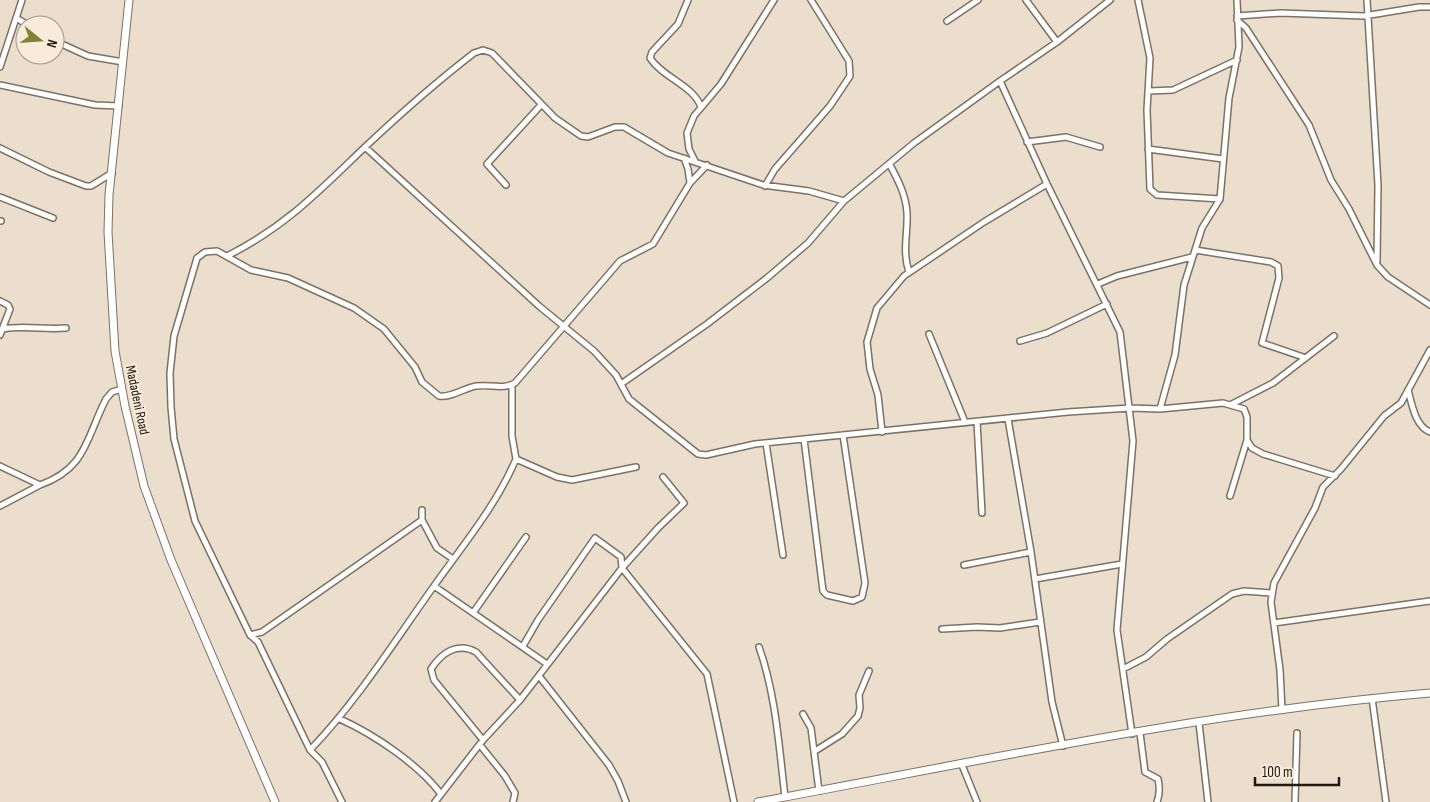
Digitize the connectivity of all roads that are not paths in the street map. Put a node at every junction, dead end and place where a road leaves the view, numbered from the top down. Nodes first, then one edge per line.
1 (22, 0) edge
2 (129, 0) edge
3 (688, 0) edge
4 (774, 0) edge
5 (811, 0) edge
6 (978, 0) edge
7 (1026, 0) edge
8 (1110, 0) edge
9 (1138, 0) edge
10 (1237, 0) edge
11 (1367, 0) edge
12 (1430, 7) edge
13 (17, 15) edge
14 (1368, 16) junction
15 (1237, 18) junction
16 (15, 21) edge
17 (947, 21) dead end
18 (1057, 42) junction
19 (65, 46) edge
20 (1237, 60) junction
21 (123, 62) junction
22 (0, 67) edge
23 (1000, 81) junction
24 (0, 85) edge
25 (1149, 91) junction
26 (541, 104) junction
27 (119, 106) junction
28 (701, 107) junction
29 (1027, 142) junction
30 (365, 147) junction
31 (1100, 147) dead end
32 (0, 148) edge
33 (1148, 149) junction
34 (684, 158) junction
35 (1222, 159) junction
36 (695, 161) junction
37 (890, 164) junction
38 (706, 165) junction
39 (112, 173) junction
40 (690, 183) junction
41 (1047, 184) junction
42 (506, 185) dead end
43 (765, 186) junction
44 (0, 197) edge
45 (1220, 199) junction
46 (844, 201) junction
47 (53, 218) dead end
48 (1195, 250) junction
49 (228, 256) junction
50 (1192, 257) junction
51 (1377, 266) junction
52 (909, 272) junction
53 (1098, 284) junction
54 (0, 301) edge
55 (1107, 304) junction
56 (1430, 305) edge
57 (564, 327) junction
58 (66, 328) dead end
59 (3, 329) junction
60 (0, 334) edge
61 (929, 334) dead end
62 (1334, 336) dead end
63 (1020, 341) dead end
64 (1430, 350) edge
65 (1306, 358) junction
66 (512, 384) junction
67 (621, 384) junction
68 (122, 389) junction
69 (1408, 390) junction
70 (1232, 404) junction
71 (1130, 408) junction
72 (1160, 409) junction
73 (1008, 418) junction
74 (965, 422) junction
75 (977, 422) junction
76 (882, 432) junction
77 (1430, 432) edge
78 (843, 435) junction
79 (804, 439) junction
80 (1247, 440) junction
81 (766, 443) junction
82 (516, 458) junction
83 (0, 466) edge
84 (636, 467) dead end
85 (1335, 476) junction
86 (663, 477) dead end
87 (40, 485) junction
88 (1230, 496) dead end
89 (0, 506) edge
90 (422, 510) dead end
91 (982, 513) dead end
92 (422, 520) junction
93 (526, 537) dead end
94 (1031, 552) junction
95 (783, 555) dead end
96 (453, 559) junction
97 (1122, 564) junction
98 (964, 565) dead end
99 (622, 568) junction
100 (1035, 579) junction
101 (434, 586) junction
102 (1271, 593) junction
103 (1430, 601) edge
104 (473, 613) junction
105 (1040, 622) junction
106 (1274, 623) junction
107 (942, 629) dead end
108 (262, 632) junction
109 (250, 635) junction
110 (258, 642) junction
111 (523, 646) junction
112 (759, 647) dead end
113 (547, 664) junction
114 (1123, 669) junction
115 (869, 671) dead end
116 (539, 676) junction
117 (1430, 694) edge
118 (1372, 698) junction
119 (520, 700) junction
120 (1282, 710) junction
121 (803, 714) dead end
122 (340, 719) junction
123 (1199, 723) junction
124 (1140, 733) junction
125 (1298, 733) dead end
126 (1132, 734) junction
127 (482, 742) junction
128 (1063, 746) junction
129 (310, 750) junction
130 (815, 750) junction
131 (962, 765) junction
132 (266, 780) junction
133 (819, 791) junction
134 (442, 794) junction
135 (785, 797) junction
136 (275, 802) edge
137 (280, 802) edge
138 (342, 802) edge
139 (435, 802) edge
140 (513, 802) edge
141 (626, 802) edge
142 (734, 802) edge
143 (758, 802) edge
144 (977, 802) edge
145 (1157, 802) edge
146 (1208, 802) edge
147 (1295, 802) edge
148 (1386, 802) edge

1 - 13 street
2 - 21 street, Madadeni Road
3 - 28 street
4 - 28 street
5 - 43 street
6 - 17 street
7 - 18 street
8 - 18 street
9 - 25 street
10 - 15 street
11 - 14 street
12 - 14 street
14 - 15 street
14 - 51 street
15 - 20 street
15 - 51 street
16 - 22 street
18 - 23 street
19 - 21 street
20 - 25 street
20 - 35 street
21 - 27 street, Madadeni Road
23 - 29 street
23 - 37 street
24 - 27 street
25 - 33 street
26 - 30 street
26 - 34 street
26 - 42 street
27 - 39 street, Madadeni Road
28 - 36 street
29 - 31 street
29 - 41 street
30 - 49 street
30 - 57 street
32 - 39 street
33 - 35 street
33 - 45 street
34 - 36 street
34 - 40 street
35 - 45 street
36 - 38 street
37 - 46 street
37 - 52 street
38 - 40 street
38 - 43 street
39 - 68 street, Madadeni Road
40 - 57 street
41 - 52 street
41 - 53 street
43 - 46 street
44 - 47 street
45 - 48 street
46 - 67 street
48 - 50 street
48 - 65 street
49 - 66 street
49 - 109 street
50 - 53 street
50 - 72 street
51 - 56 street
52 - 76 street
53 - 55 street
54 - 59 street
55 - 63 street
55 - 71 street
57 - 66 street
57 - 67 street
58 - 59 street
59 - 60 street
61 - 74 street
62 - 65 street
64 - 69 street
65 - 70 street
66 - 82 street
67 - 81 street
68 - 87 street
68 - 132 street, Madadeni Road
69 - 77 street
69 - 85 street
70 - 72 street
70 - 80 street
71 - 72 street
71 - 73 street
71 - 97 street
73 - 75 street
73 - 94 street
74 - 75 street
74 - 76 street
75 - 91 street
76 - 78 street
78 - 79 street
78 - 79 street
79 - 81 street
80 - 85 street
80 - 88 street
81 - 95 street
82 - 84 street
82 - 96 street
83 - 87 street
85 - 102 street
86 - 99 street
87 - 89 street
90 - 92 street
92 - 96 street
92 - 108 street
93 - 104 street
94 - 98 street
94 - 100 street
96 - 101 street
97 - 100 street
97 - 114 street
99 - 111 street
99 - 113 street
99 - 142 street
100 - 105 street
101 - 104 street
101 - 122 street
102 - 106 street
102 - 114 street
103 - 106 street
104 - 111 street
105 - 107 street
105 - 128 street
106 - 120 street
108 - 109 street
108 - 110 street
109 - 110 street
110 - 129 street
111 - 113 street
112 - 135 street
113 - 116 street
114 - 126 street
115 - 130 street
116 - 119 street
116 - 141 street
117 - 118 street
118 - 120 street
118 - 148 street
119 - 127 street
119 - 127 street
120 - 123 street
121 - 130 street
122 - 129 street
122 - 134 street
123 - 124 street
123 - 146 street
124 - 126 street
124 - 145 street
125 - 147 street
126 - 128 street
127 - 134 street
127 - 140 street
128 - 131 street
129 - 138 street
130 - 133 street
131 - 133 street
131 - 144 street
132 - 136 street, Madadeni Road
132 - 137 street, Madadeni Road
133 - 135 street
134 - 139 street
135 - 143 street

